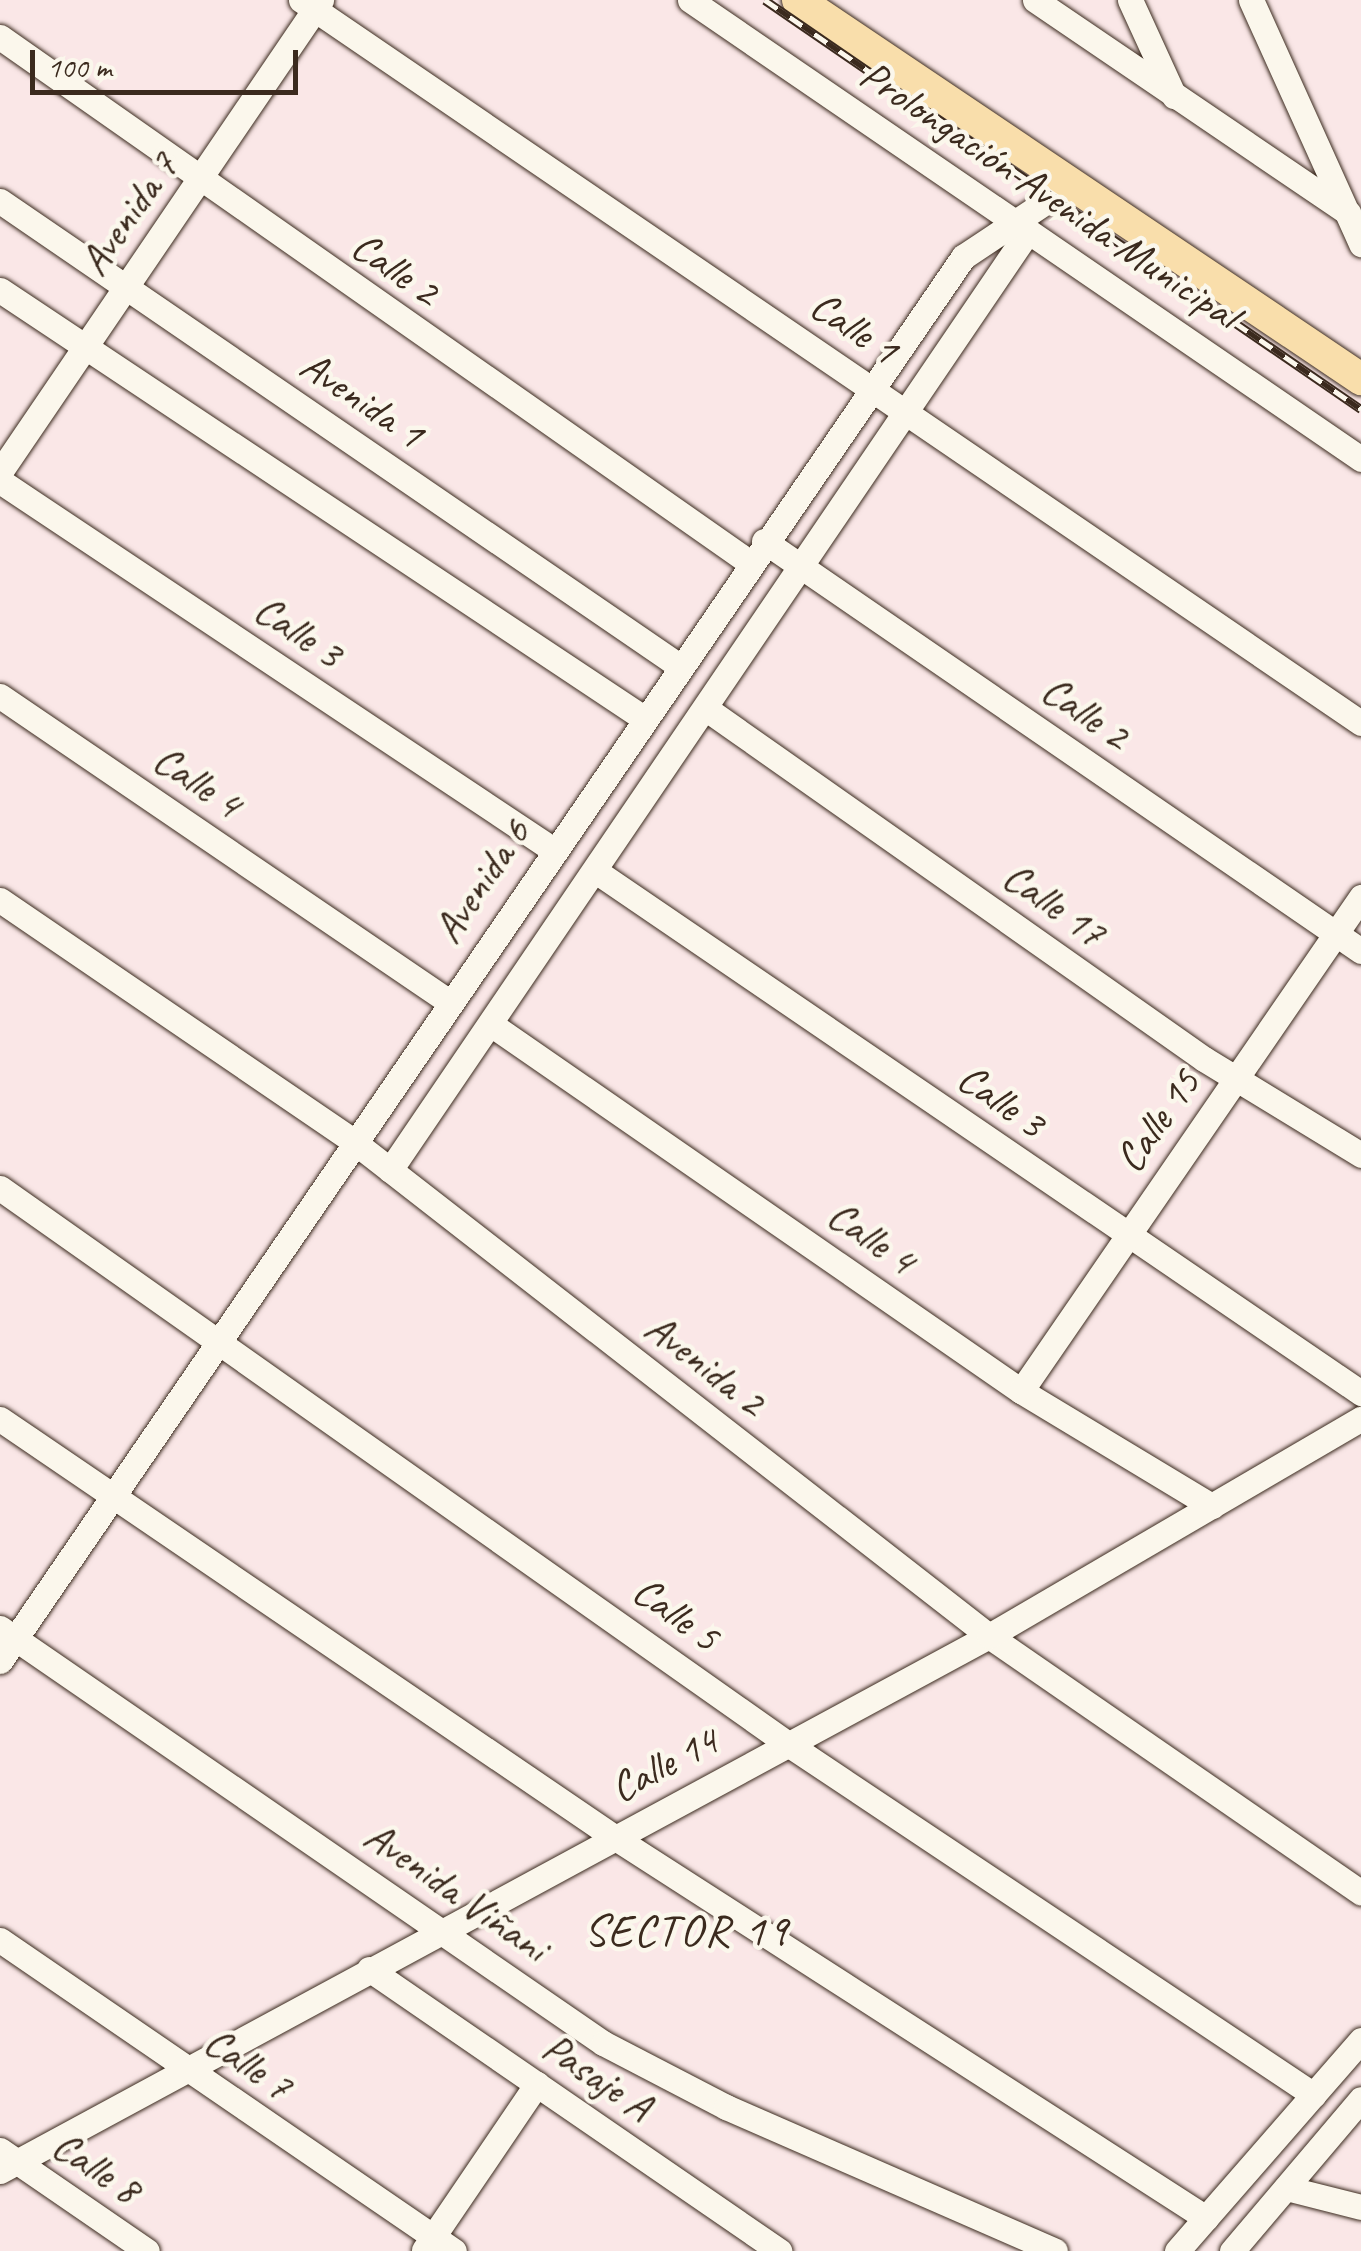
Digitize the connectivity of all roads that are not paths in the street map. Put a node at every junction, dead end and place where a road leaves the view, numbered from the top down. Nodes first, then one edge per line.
1 (690, 0) edge
2 (798, 0) edge
3 (1035, 0) edge
4 (1130, 0) edge
5 (1251, 0) edge
6 (312, 3) edge
7 (0, 37) edge
8 (1174, 96) junction
9 (199, 183) junction
10 (1071, 186) junction
11 (0, 201) edge
12 (1348, 214) junction
13 (1019, 227) junction
14 (1361, 244) edge
15 (126, 287) junction
16 (0, 290) edge
17 (85, 348) junction
18 (1361, 379) edge
19 (869, 387) junction
20 (906, 412) junction
21 (1361, 459) edge
22 (0, 472) edge
23 (0, 481) edge
24 (756, 551) junction
25 (805, 569) junction
26 (678, 664) junction
27 (0, 696) edge
28 (708, 710) junction
29 (642, 717) junction
30 (1361, 723) edge
31 (552, 849) junction
32 (597, 872) junction
33 (1361, 897) edge
34 (0, 900) edge
35 (1335, 933) junction
36 (1361, 951) edge
37 (448, 1001) junction
38 (492, 1025) junction
39 (1238, 1076) junction
40 (352, 1141) junction
41 (1361, 1155) edge
42 (390, 1170) junction
43 (0, 1188) edge
44 (1127, 1237) junction
45 (219, 1338) junction
46 (1021, 1391) junction
47 (1361, 1393) edge
48 (0, 1419) edge
49 (1361, 1419) edge
50 (114, 1493) junction
51 (1212, 1506) junction
52 (8, 1633) edge
53 (990, 1636) junction
54 (0, 1661) edge
55 (788, 1744) junction
56 (614, 1837) junction
57 (1361, 1893) edge
58 (441, 1930) junction
59 (0, 1940) edge
60 (369, 1969) junction
61 (1361, 2040) edge
62 (185, 2070) junction
63 (537, 2084) junction
64 (1314, 2094) junction
65 (1361, 2099) edge
66 (6, 2161) edge
67 (1286, 2188) junction
68 (1361, 2207) edge
69 (1206, 2218) junction
70 (437, 2246) edge
71 (148, 2251) edge
72 (780, 2251) edge
73 (1055, 2251) edge
74 (1177, 2251) edge
75 (1232, 2251) edge

1 - 13 street, Prolongación Avenida Municipal
2 - 10 main road, Prolongación Avenida Municipal
3 - 8 street
4 - 8 street
5 - 12 street
6 - 9 street, Avenida 7
6 - 19 street, Calle 1
7 - 9 street, Calle 2
8 - 12 street
9 - 15 street, Avenida 7
9 - 24 street, Calle 2
10 - 13 street, Avenida 6
10 - 18 main road, Prolongación Avenida Municipal
11 - 15 street, Avenida 1
12 - 14 street
13 - 19 street, Avenida 6
13 - 20 street, Avenida 6
13 - 21 street, Prolongación Avenida Municipal
15 - 17 street, Avenida 7
15 - 26 street, Avenida 1
16 - 17 street
17 - 22 street, Avenida 7
17 - 29 street
19 - 20 street, Calle 1
19 - 24 street, Avenida 6
20 - 25 street, Avenida 6
20 - 30 street, Calle 1
23 - 31 street, Calle 3
24 - 25 street, Calle 2
24 - 26 street, Avenida 6
25 - 28 street, Avenida 6
25 - 35 street, Calle 2
26 - 29 street, Avenida 6
27 - 37 street, Calle 4
28 - 32 street, Avenida 6
28 - 39 street, Calle 17
29 - 31 street, Avenida 6
31 - 37 street, Avenida 6
32 - 38 street, Avenida 6
32 - 44 street, Calle 3
33 - 35 street, Calle 15
34 - 40 street, Avenida 2
35 - 36 street, Calle 2
35 - 39 street, Calle 15
37 - 40 street, Avenida 6
38 - 42 street, Avenida 6
38 - 46 street, Calle 4
39 - 41 street, Calle 17
39 - 44 street, Calle 15
40 - 42 street, Avenida 2
40 - 45 street, Avenida 6
42 - 53 street, Avenida 2
43 - 45 street, Calle 5
44 - 46 street, Calle 15
44 - 47 street, Calle 3
45 - 50 street, Avenida 6
45 - 55 street, Calle 5
46 - 51 street, Calle 4
48 - 50 street
49 - 51 street, Calle 14
50 - 52 street, Avenida 6
50 - 56 street
51 - 53 street, Calle 14
52 - 54 street, Avenida 6
52 - 58 street, Avenida Viñani
53 - 55 street, Calle 14
53 - 57 street, Avenida 2
55 - 56 street, Calle 14
55 - 64 street, Calle 5
56 - 58 street, Calle 14
56 - 69 street
58 - 60 street, Calle 14
58 - 73 street, Avenida Viñani
59 - 62 street, Calle 7
60 - 62 street, Calle 14
60 - 63 street, Pasaje A
61 - 64 street
62 - 66 street, Calle 14
62 - 70 street, Calle 7
63 - 70 street
63 - 72 street, Pasaje A
64 - 69 street
65 - 67 street
66 - 71 street, Calle 8
67 - 68 street
67 - 75 street
69 - 74 street

